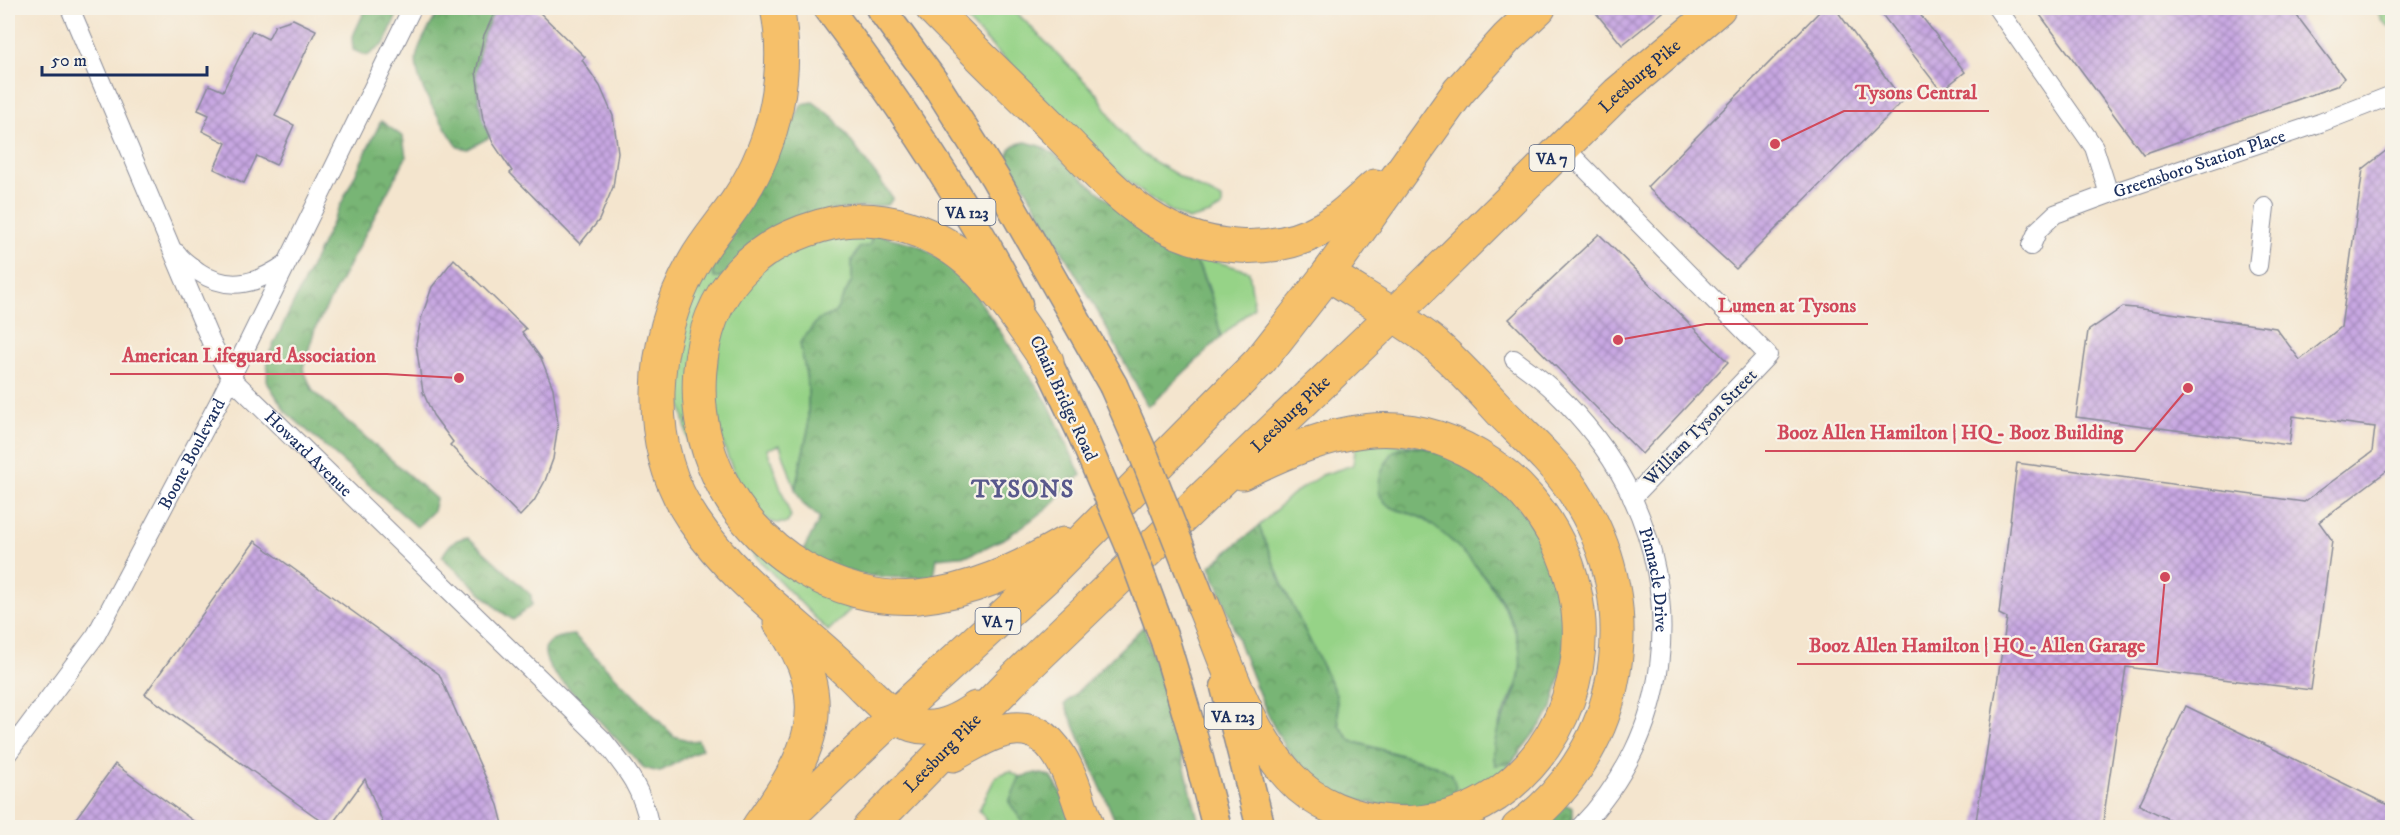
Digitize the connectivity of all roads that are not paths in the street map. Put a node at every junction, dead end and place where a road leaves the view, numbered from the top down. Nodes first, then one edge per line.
1 (70, 8) edge
2 (412, 8) edge
3 (777, 8) edge
4 (828, 8) edge
5 (880, 8) edge
6 (932, 8) edge
7 (1539, 8) edge
8 (1719, 8) edge
9 (1997, 8) edge
10 (2392, 95) edge
11 (1563, 146) junction
12 (1414, 151) junction
13 (2109, 194) junction
14 (2265, 207) dead end
15 (169, 242) junction
16 (2031, 246) dead end
17 (288, 262) junction
18 (2258, 266) dead end
19 (1328, 274) junction
20 (1392, 315) junction
21 (1514, 359) dead end
22 (1047, 361) junction
23 (231, 378) junction
24 (1207, 494) junction
25 (1632, 498) junction
26 (1101, 523) junction
27 (756, 590) junction
28 (1203, 605) junction
29 (1011, 682) junction
30 (893, 717) junction
31 (8, 753) edge
32 (925, 770) junction
33 (650, 828) edge
34 (758, 828) edge
35 (777, 828) edge
36 (869, 828) edge
37 (1088, 828) edge
38 (1217, 828) edge
39 (1261, 828) edge
40 (1518, 828) edge
41 (1580, 828) edge

1 - 15 street, Howard Avenue
2 - 17 street, Boone Boulevard
3 - 27 highway
4 - 22 main road, Chain Bridge Road / VA 123
5 - 28 main road, VA 123, bridge
6 - 12 highway
7 - 12 highway, VA 7
8 - 11 highway, Leesburg Pike / VA 7
9 - 13 street, Greensboro Station Place
10 - 13 street, Greensboro Station Place
11 - 20 highway, Leesburg Pike / VA 7
11 - 25 street, William Tyson Street
12 - 19 highway, VA 7
13 - 16 street
14 - 18 street
15 - 17 street
15 - 23 street, Howard Avenue
17 - 23 street, Boone Boulevard
19 - 20 highway
19 - 26 highway, VA 7
20 - 24 highway, Leesburg Pike / VA 7
20 - 40 highway
21 - 25 street, Pinnacle Drive
22 - 26 highway
22 - 38 main road, Chain Bridge Road / VA 123, bridge
23 - 31 street, Boone Boulevard
23 - 33 street, Howard Avenue
24 - 28 highway
24 - 29 highway, Leesburg Pike / VA 7
25 - 41 street, Pinnacle Drive
26 - 30 highway, VA 7
27 - 30 highway
27 - 34 highway
28 - 39 main road, VA 123
29 - 30 highway
29 - 32 highway, Leesburg Pike / VA 7
30 - 35 highway, VA 7
32 - 36 highway, Leesburg Pike / VA 7
32 - 37 highway

